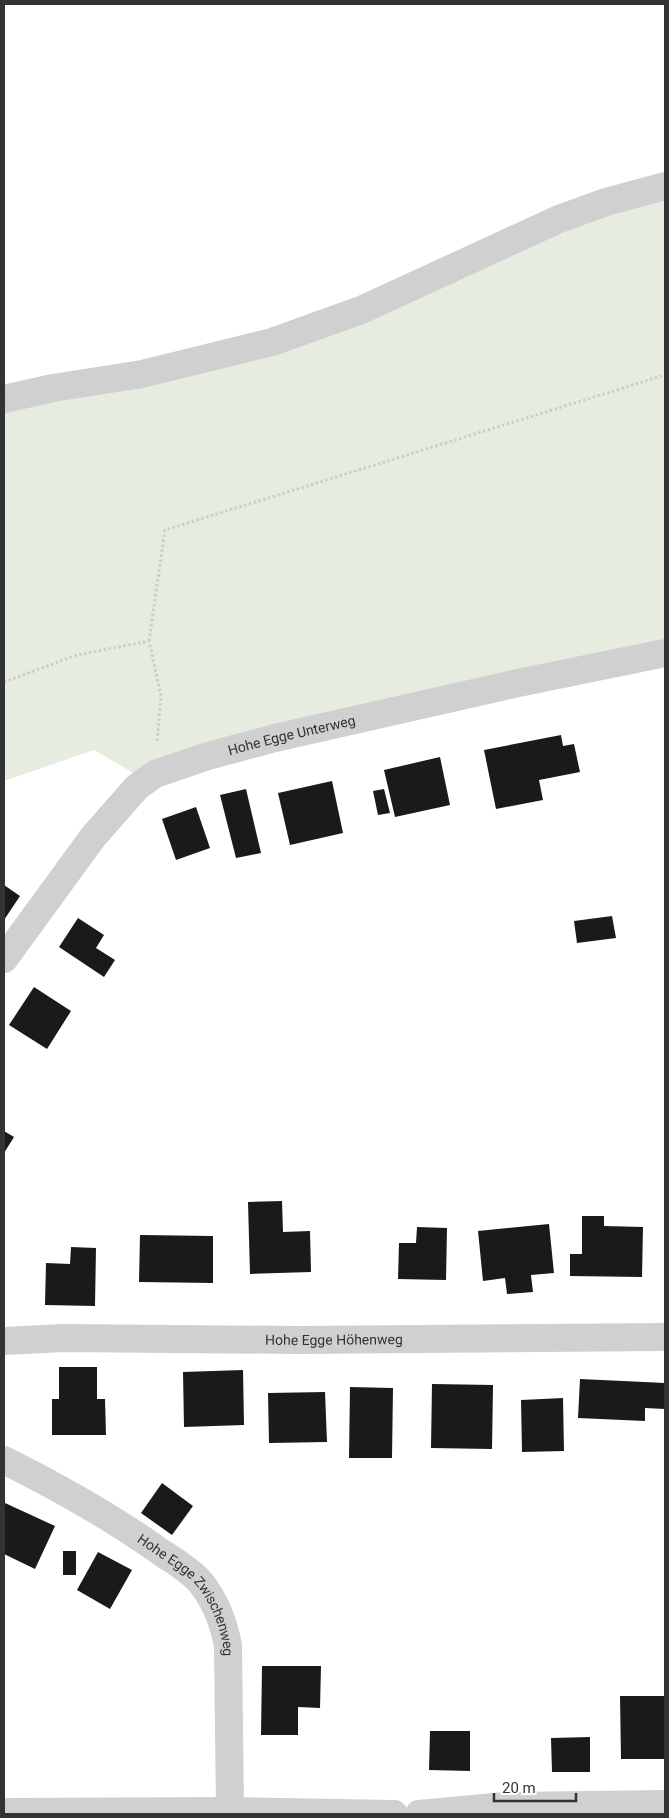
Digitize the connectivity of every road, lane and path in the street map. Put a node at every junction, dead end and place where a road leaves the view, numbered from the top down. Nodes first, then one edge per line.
1 (665, 186) edge
2 (665, 375) edge
3 (4, 399) edge
4 (149, 641) junction
5 (665, 653) edge
6 (4, 682) edge
7 (155, 774) junction
8 (4, 959) edge
9 (665, 1337) edge
10 (4, 1341) edge
11 (4, 1460) edge
12 (665, 1804) edge
13 (230, 1811) junction
14 (4, 1812) edge
15 (394, 1814) edge
16 (419, 1814) edge

1 - 3 street
2 - 4 path
4 - 6 path
4 - 7 path
5 - 7 street, Hohe Egge Unterweg
7 - 8 street, Hohe Egge Unterweg
9 - 10 street, Hohe Egge Höhenweg
11 - 13 street, Hohe Egge Zwischenweg
12 - 16 street
13 - 14 street
13 - 15 street

